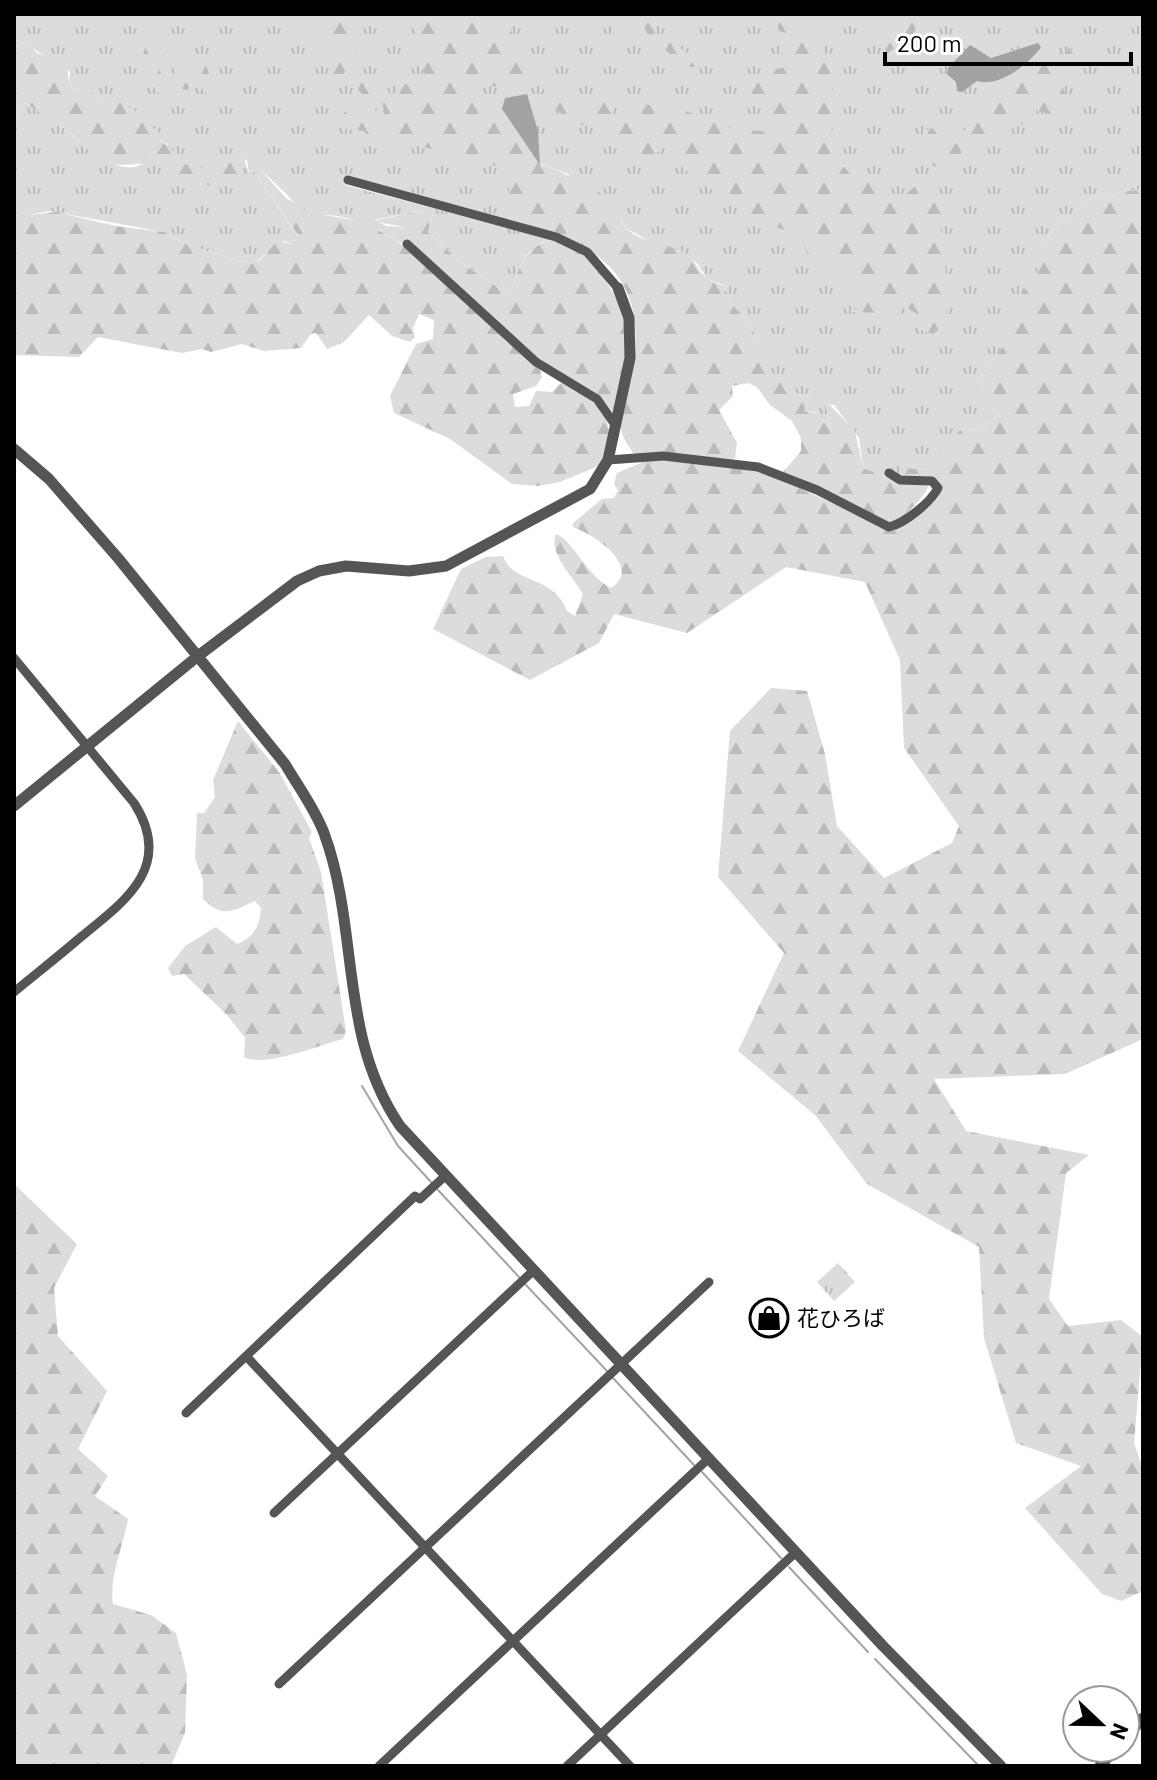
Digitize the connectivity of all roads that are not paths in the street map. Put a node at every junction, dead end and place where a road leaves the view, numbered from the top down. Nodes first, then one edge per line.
1 (348, 180) dead end
2 (407, 244) dead end
3 (618, 288) joint
4 (616, 426) junction
5 (14, 449) edge
6 (608, 460) junction
7 (889, 473) dead end
8 (198, 656) junction
9 (14, 658) edge
10 (88, 746) junction
11 (14, 806) edge
12 (14, 992) edge
13 (444, 1177) junction
14 (533, 1271) junction
15 (709, 1282) dead end
16 (246, 1356) junction
17 (621, 1365) junction
18 (186, 1413) dead end
19 (338, 1454) junction
20 (708, 1459) junction
21 (274, 1513) dead end
22 (425, 1548) junction
23 (796, 1552) junction
24 (513, 1642) junction
25 (279, 1684) dead end
26 (600, 1735) junction
27 (379, 1766) edge
28 (567, 1766) edge
29 (630, 1766) edge
30 (1001, 1766) edge

1 - 3 street
2 - 4 street
3 - 4 street
4 - 6 street
5 - 8 street
6 - 7 street
6 - 8 street
8 - 10 street
8 - 13 street
9 - 10 street
10 - 11 street
10 - 12 street
13 - 14 street
13 - 16 street
14 - 17 street
14 - 19 street
15 - 17 street
16 - 18 street
16 - 19 street
17 - 20 street
17 - 22 street
19 - 21 street
19 - 22 street
20 - 23 street
20 - 24 street
22 - 24 street
22 - 25 street
23 - 26 street
23 - 30 street
24 - 26 street
24 - 27 street
26 - 28 street
26 - 29 street

